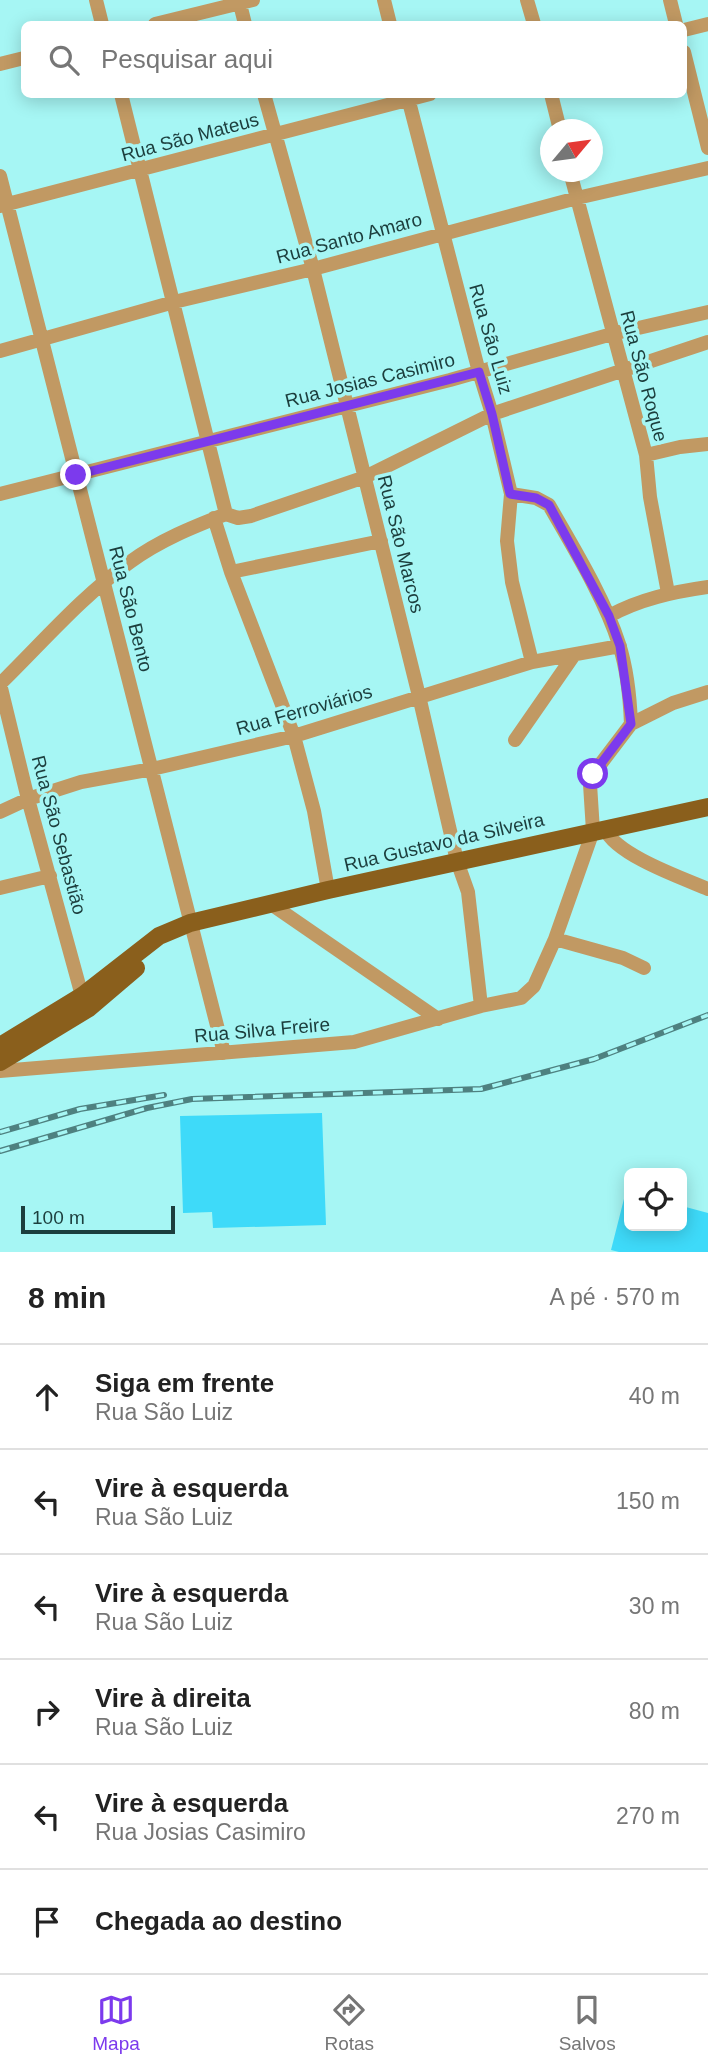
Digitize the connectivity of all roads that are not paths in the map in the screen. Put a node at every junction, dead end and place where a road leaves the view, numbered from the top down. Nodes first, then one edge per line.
1 (96, 0) edge
2 (384, 0) edge
3 (527, 0) edge
4 (670, 0) edge
5 (243, 1) edge
6 (101, 21) edge
7 (166, 21) edge
8 (245, 21) edge
9 (389, 21) edge
10 (533, 21) edge
11 (675, 21) edge
12 (708, 24) edge
13 (687, 29) edge
14 (21, 59) edge
15 (0, 64) edge
16 (687, 64) edge
17 (122, 98) edge
18 (265, 98) edge
19 (404, 98) edge
20 (408, 98) edge
21 (552, 98) edge
22 (557, 119) edge
23 (274, 134) junction
24 (708, 148) edge
25 (708, 168) edge
26 (141, 170) junction
27 (0, 176) edge
28 (573, 182) edge
29 (577, 198) junction
30 (4, 205) edge
31 (443, 233) junction
32 (313, 268) junction
33 (174, 302) junction
34 (708, 312) edge
35 (612, 334) junction
36 (41, 340) junction
37 (708, 342) edge
38 (0, 351) edge
39 (622, 370) junction
40 (479, 372) junction
41 (346, 405) junction
42 (492, 414) junction
43 (209, 440) junction
44 (708, 444) edge
45 (646, 455) junction
46 (76, 475) junction
47 (365, 477) junction
48 (0, 494) edge
49 (510, 494) junction
50 (220, 516) junction
51 (381, 541) junction
52 (232, 572) junction
53 (104, 582) junction
54 (708, 587) edge
55 (668, 593) junction
56 (609, 616) junction
57 (620, 646) junction
58 (574, 654) junction
59 (532, 662) junction
60 (0, 684) edge
61 (708, 692) edge
62 (419, 696) junction
63 (631, 724) junction
64 (294, 736) junction
65 (515, 740) dead end
66 (152, 769) junction
67 (28, 799) junction
68 (708, 807) edge
69 (0, 811) edge
70 (599, 830) junction
71 (457, 861) junction
72 (50, 876) junction
73 (0, 888) edge
74 (708, 889) edge
75 (328, 890) junction
76 (271, 904) junction
77 (190, 923) junction
78 (555, 939) junction
79 (644, 968) dead end
80 (82, 996) junction
81 (481, 1006) junction
82 (438, 1019) junction
83 (0, 1046) edge
84 (224, 1053) junction
85 (0, 1062) edge
86 (0, 1071) edge

1 - 6 street
2 - 9 street
3 - 10 street
4 - 11 street
5 - 7 street
5 - 8 street
12 - 13 street
14 - 15 street
16 - 24 street
17 - 26 street
18 - 23 street, Rua São Marcos
19 - 23 street, Rua São Mateus
20 - 31 street, Rua São Luiz
21 - 22 street
23 - 26 street, Rua São Mateus
23 - 32 street, Rua São Marcos
25 - 29 street, Rua Santo Amaro
26 - 30 street, Rua São Mateus
26 - 33 street
27 - 30 street, Rua São Bento
28 - 29 street, Rua São Roque
29 - 31 street, Rua Santo Amaro
29 - 35 street, Rua São Roque
30 - 36 street, Rua São Bento
31 - 32 street, Rua Santo Amaro
31 - 40 street, Rua São Luiz
32 - 33 street, Rua Santo Amaro
32 - 41 street, Rua São Marcos
33 - 36 street, Rua Santo Amaro
33 - 43 street
34 - 35 street, Rua Josias Casimiro
35 - 39 street, Rua São Roque
35 - 40 street, Rua Josias Casimiro
36 - 38 street, Rua Santo Amaro
36 - 46 street, Rua São Bento
37 - 39 street
39 - 42 street
39 - 45 street, Rua São Roque
40 - 41 street, Rua Josias Casimiro
40 - 42 street, Rua São Luiz
41 - 43 street, Rua Josias Casimiro
41 - 47 street, Rua São Marcos
42 - 47 street
42 - 49 street, Rua São Luiz
43 - 46 street, Rua Josias Casimiro
43 - 50 street
44 - 45 street
45 - 55 street, Rua São Roque
46 - 48 street, Rua Josias Casimiro
46 - 53 street, Rua São Bento
47 - 50 street
47 - 51 street, Rua São Marcos
49 - 56 street
49 - 59 street, Rua São Luiz
50 - 52 street
50 - 53 street
51 - 52 street
51 - 62 street, Rua São Marcos
52 - 64 street
53 - 60 street
53 - 66 street, Rua São Bento
54 - 55 street
55 - 56 street
56 - 57 street
57 - 58 street, Rua Ferroviários
57 - 63 street
58 - 59 street, Rua Ferroviários
58 - 65 street
59 - 62 street, Rua Ferroviários
60 - 67 street, Rua São Sebastião
61 - 63 street
62 - 64 street, Rua Ferroviários
62 - 71 street, Rua São Marcos
63 - 70 street
64 - 66 street, Rua Ferroviários
64 - 75 street
66 - 67 street, Rua Ferroviários
66 - 77 street, Rua São Bento
67 - 69 street, Rua Ferroviários
67 - 72 street, Rua São Sebastião
68 - 70 main road, Rua Gustavo da Silveira
70 - 71 main road, Rua Gustavo da Silveira
70 - 74 street
70 - 78 street
71 - 75 main road, Rua Gustavo da Silveira
71 - 81 street, Rua São Marcos
72 - 73 street
72 - 80 street, Rua São Sebastião
75 - 76 main road, Rua Gustavo da Silveira
76 - 77 main road, Rua Gustavo da Silveira
76 - 82 street
77 - 80 main road, Rua Gustavo da Silveira
77 - 84 street, Rua São Bento
77 - 85 main road, Rua Gustavo da Silveira
78 - 79 street
78 - 81 street, Rua Silva Freire
80 - 83 main road, Rua Gustavo da Silveira
81 - 82 street, Rua Silva Freire
82 - 84 street, Rua Silva Freire
84 - 86 street, Rua Silva Freire

